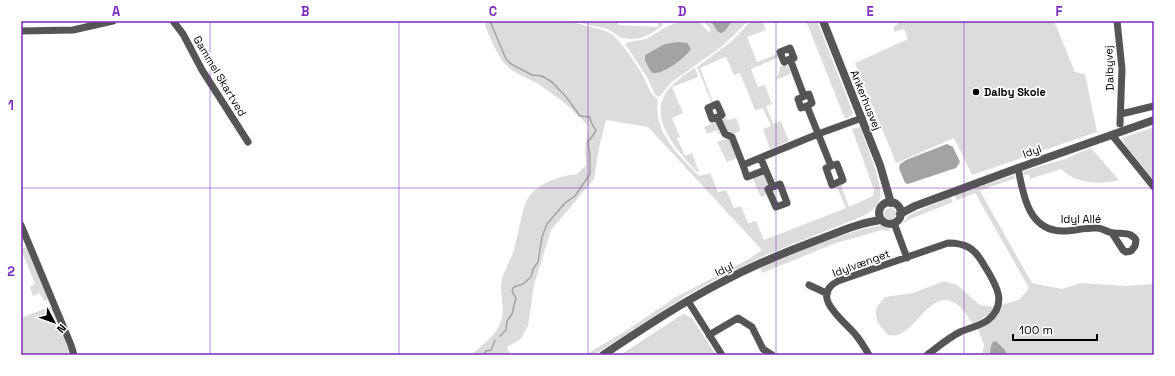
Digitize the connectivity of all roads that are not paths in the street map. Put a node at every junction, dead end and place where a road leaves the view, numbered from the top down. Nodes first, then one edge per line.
1 (113, 21) edge
2 (173, 21) edge
3 (823, 21) edge
4 (1117, 21) edge
5 (21, 31) edge
6 (790, 60) dead end
7 (1154, 106) edge
8 (1121, 114) junction
9 (717, 117) dead end
10 (862, 118) junction
11 (1154, 120) edge
12 (1120, 124) dead end
13 (818, 134) junction
14 (1112, 135) junction
15 (248, 142) dead end
16 (761, 159) junction
17 (743, 165) junction
18 (831, 166) dead end
19 (1018, 168) junction
20 (766, 170) junction
21 (773, 187) dead end
22 (1154, 187) edge
23 (894, 206) junction
24 (880, 216) junction
25 (894, 223) junction
26 (21, 225) edge
27 (1112, 233) dead end
28 (907, 258) junction
29 (809, 285) dead end
30 (826, 293) junction
31 (688, 301) junction
32 (709, 335) junction
33 (74, 355) edge
34 (602, 355) edge
35 (722, 355) edge
36 (772, 355) edge
37 (869, 355) edge
38 (927, 355) edge

1 - 5 street
2 - 15 street, Gammel Skartved
3 - 10 street, Ankerhusvej
4 - 8 street, Dalbyvej
6 - 13 street
7 - 8 street
8 - 12 street, Dalbyvej
9 - 17 street
10 - 13 street
10 - 23 street, Ankerhusvej
11 - 14 street, Idyl
13 - 16 street
13 - 18 street
14 - 19 street, Idyl
14 - 22 street
16 - 17 street
16 - 20 street
17 - 20 street
19 - 23 street, Idyl
19 - 27 street, Idyl Allé
20 - 21 street
23 - 24 street, Idyl
23 - 25 street
24 - 25 street
24 - 31 street, Idyl
25 - 28 street, Idylvænget
26 - 33 street
28 - 30 street, Idylvænget
28 - 38 street, Idylvænget
29 - 30 street, Idylvænget
30 - 37 street, Idylvænget
31 - 32 street
31 - 34 street, Idyl
32 - 35 street
32 - 36 street

